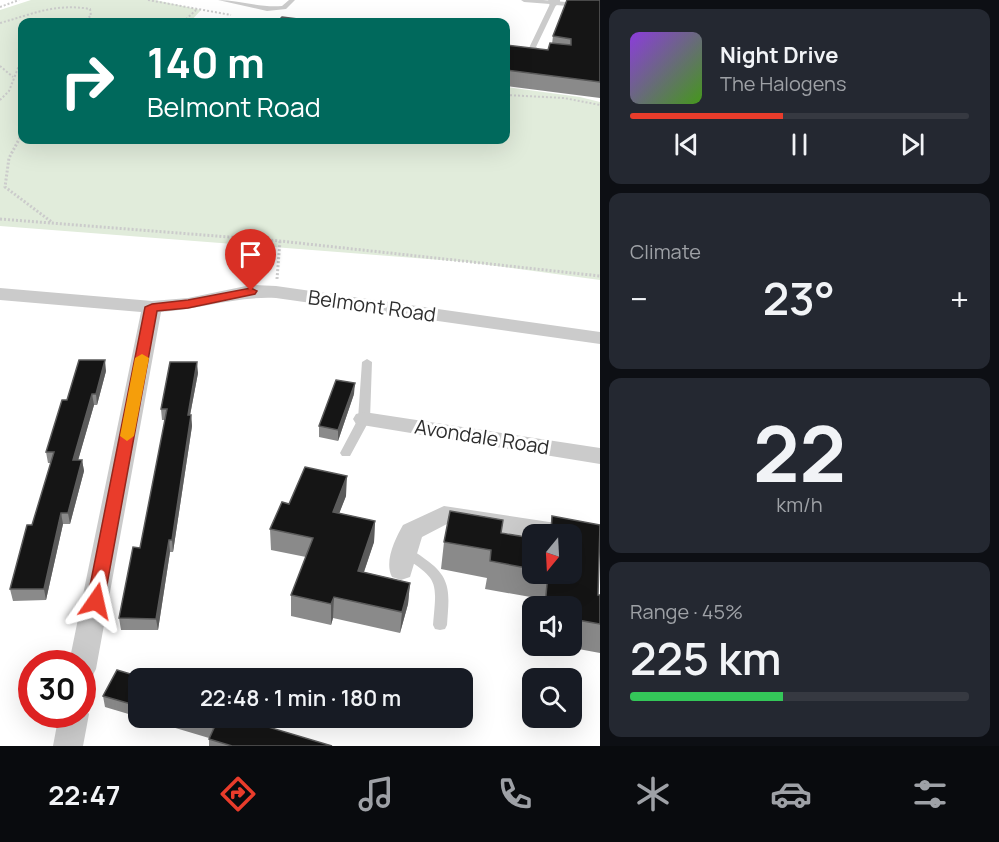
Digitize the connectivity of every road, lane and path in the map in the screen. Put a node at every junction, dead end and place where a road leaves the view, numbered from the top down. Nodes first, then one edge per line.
1 (19, 0) edge
2 (148, 0) edge
3 (221, 0) edge
4 (292, 0) edge
5 (524, 0) edge
6 (554, 2) edge
7 (0, 7) edge
8 (600, 7) edge
9 (88, 18) edge
10 (187, 18) edge
11 (0, 23) edge
12 (520, 50) edge
13 (537, 52) junction
14 (552, 55) edge
15 (0, 66) edge
16 (18, 66) edge
17 (13, 77) junction
18 (510, 95) edge
19 (596, 95) edge
20 (0, 100) edge
21 (594, 103) junction
22 (600, 105) edge
23 (18, 141) edge
24 (5, 187) junction
25 (0, 190) edge
26 (0, 219) edge
27 (53, 224) junction
28 (280, 241) junction
29 (600, 276) edge
30 (276, 292) junction
31 (0, 294) edge
32 (152, 307) junction
33 (600, 338) edge
34 (367, 362) dead end
35 (364, 419) junction
36 (346, 453) dead end
37 (600, 456) edge
38 (522, 527) edge
39 (403, 561) joint
40 (440, 625) dead end
41 (86, 650) edge
42 (71, 728) edge
43 (68, 746) edge

1 - 7 path
2 - 10 path
3 - 4 lane
5 - 6 lane
6 - 8 lane
6 - 13 lane
9 - 11 path
12 - 13 lane
13 - 14 lane
15 - 17 path
16 - 17 path
17 - 20 path
18 - 21 path
19 - 21 path
21 - 22 path
23 - 24 path
24 - 25 path
24 - 27 path
26 - 27 path
27 - 28 path
28 - 29 path
28 - 30 path
30 - 32 street, Belmont Road
30 - 33 street, Belmont Road
31 - 32 street, Belmont Road
32 - 41 street
34 - 35 lane
35 - 36 lane
35 - 37 street, Avondale Road
38 - 39 street
39 - 40 lane
42 - 43 street

